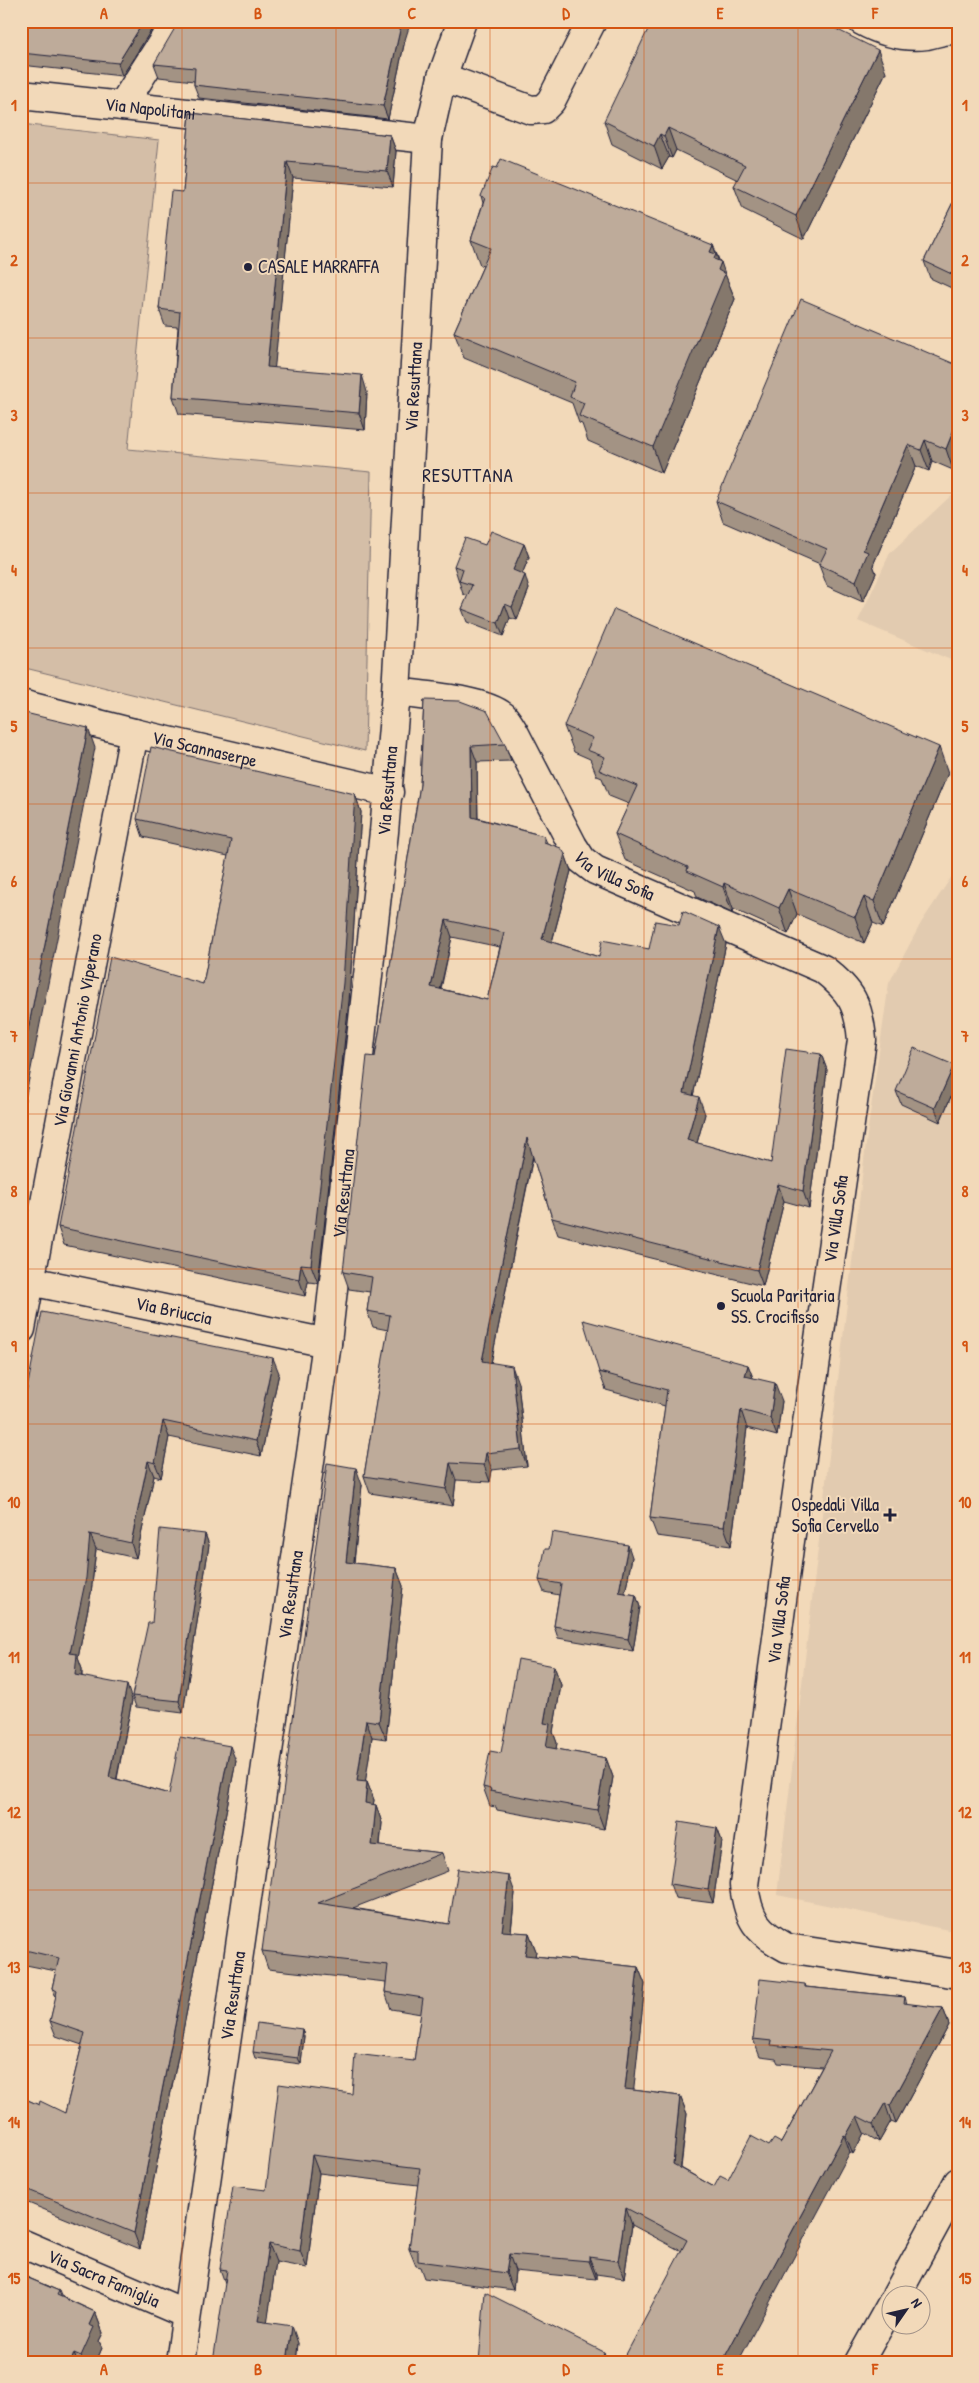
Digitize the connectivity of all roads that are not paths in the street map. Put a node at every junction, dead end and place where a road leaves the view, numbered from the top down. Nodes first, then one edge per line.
1 (176, 21) edge
2 (462, 21) edge
3 (592, 21) edge
4 (862, 21) edge
5 (958, 31) edge
6 (442, 77) junction
7 (21, 96) edge
8 (122, 106) junction
9 (428, 139) junction
10 (396, 692) junction
11 (21, 704) edge
12 (134, 733) junction
13 (388, 792) junction
14 (26, 1280) edge
15 (21, 1329) edge
16 (327, 1342) junction
17 (958, 1974) edge
18 (958, 2182) edge
19 (21, 2243) edge
20 (901, 2286) edge
21 (186, 2314) junction
22 (882, 2321) edge
23 (180, 2362) edge
24 (859, 2362) edge

1 - 8 street
2 - 6 street, Via Resuttana
3 - 6 street
4 - 5 street
6 - 9 street, Via Resuttana
7 - 8 street, Via Napolitani
8 - 9 street, Via Napolitani
9 - 10 street, Via Resuttana
10 - 13 street, Via Resuttana
10 - 17 street, Via Villa Sofia
11 - 12 street, Via Scannaserpe
12 - 13 street, Via Scannaserpe
12 - 14 street, Via Giovanni Antonio Viperano
13 - 16 street, Via Resuttana
14 - 15 street, Via Giovanni Antonio Viperano
14 - 16 street, Via Briuccia
16 - 21 street, Via Resuttana
18 - 20 street
19 - 21 street, Via Sacra Famiglia
21 - 23 street, Via Resuttana
22 - 24 street

